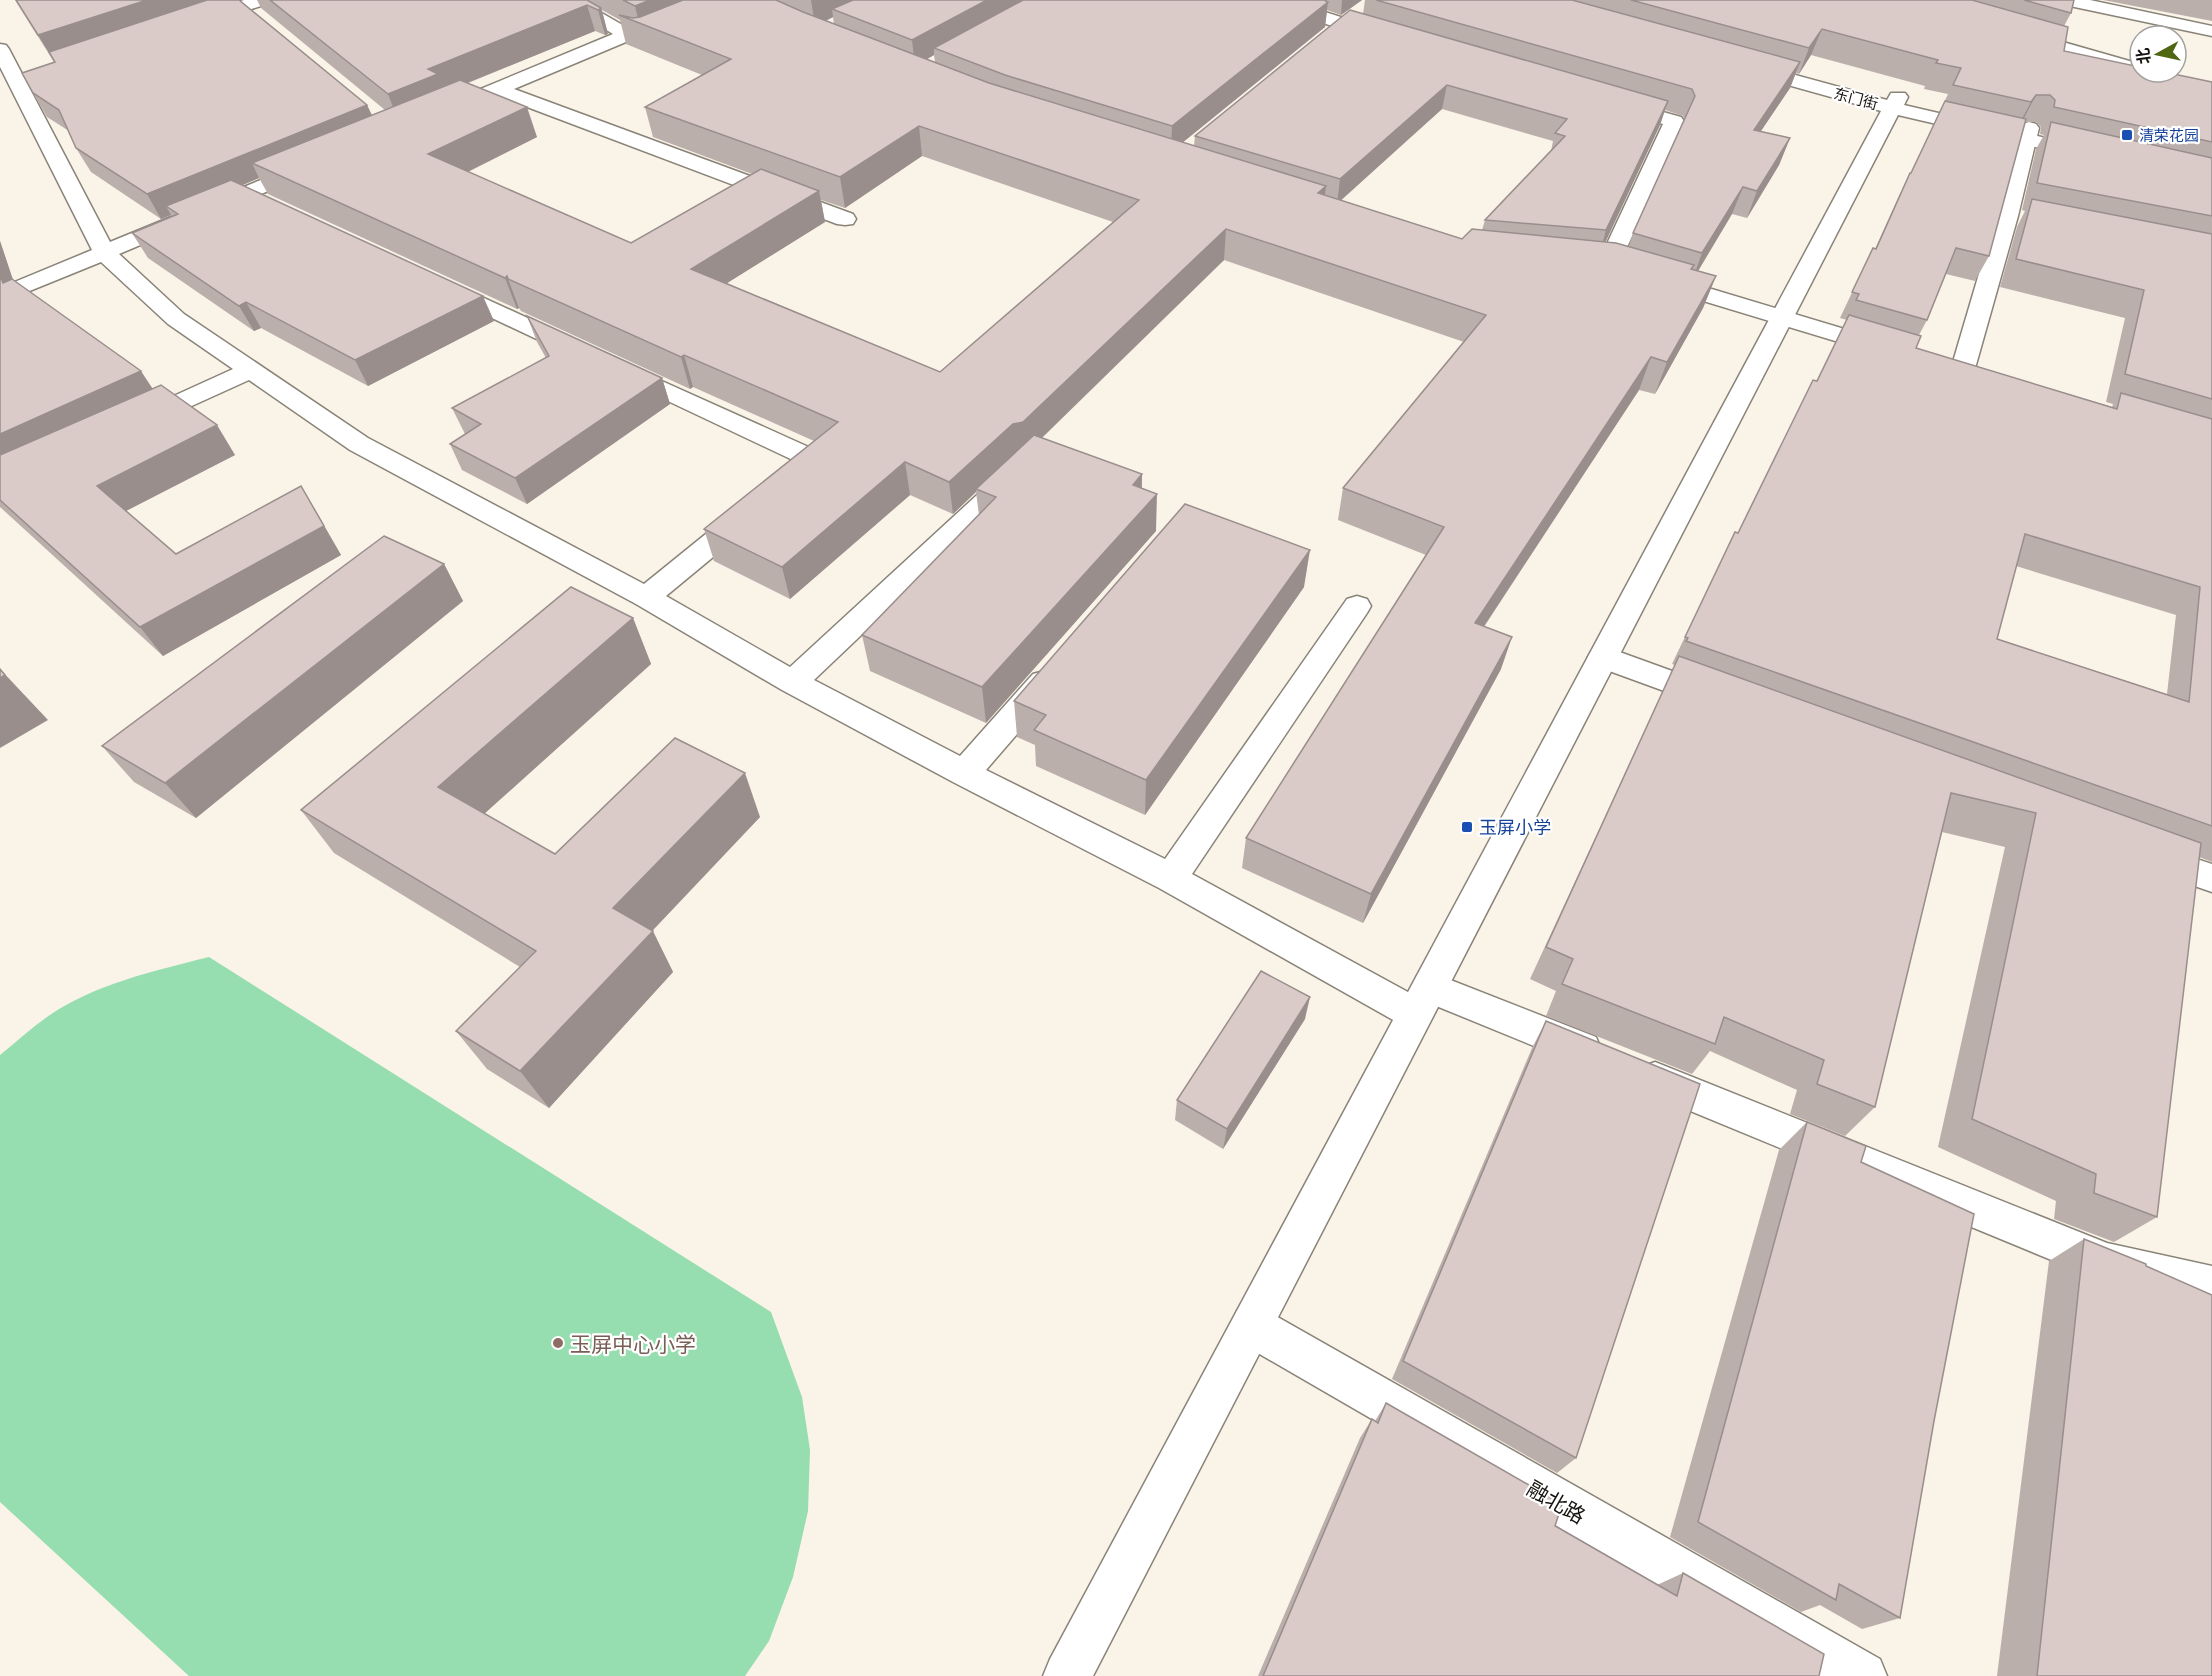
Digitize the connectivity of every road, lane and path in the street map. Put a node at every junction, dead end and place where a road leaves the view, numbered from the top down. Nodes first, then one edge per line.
1 (236, 0) edge
2 (261, 0) edge
3 (1271, 0) edge
4 (2065, 0) edge
5 (577, 2) edge
6 (1361, 12) edge
7 (258, 21) edge
8 (189, 24) edge
9 (1343, 24) junction
10 (2005, 31) edge
11 (2212, 31) edge
12 (1325, 39) edge
13 (1395, 40) edge
14 (0, 49) edge
15 (1737, 58) edge
16 (2128, 66) edge
17 (37, 75) edge
18 (17, 82) junction
19 (498, 89) junction
20 (1607, 102) edge
21 (1895, 102) junction
22 (427, 118) edge
23 (2027, 134) junction
24 (2097, 149) edge
25 (320, 162) edge
26 (244, 194) junction
27 (277, 209) edge
28 (2007, 216) junction
29 (845, 219) dead end
30 (2030, 220) edge
31 (105, 253) junction
32 (1584, 263) edge
33 (1608, 265) junction
34 (1629, 271) edge
35 (1651, 278) edge
36 (427, 279) edge
37 (0, 296) edge
38 (1782, 318) junction
39 (1906, 355) edge
40 (250, 369) junction
41 (1962, 372) edge
42 (120, 430) edge
43 (1026, 465) edge
44 (646, 597) junction
45 (1357, 606) dead end
46 (1603, 657) junction
47 (1064, 658) edge
48 (793, 682) junction
49 (1739, 706) edge
50 (964, 773) junction
51 (2122, 846) edge
52 (1171, 878) junction
53 (2212, 878) edge
54 (1422, 1000) junction
55 (2212, 1287) edge
56 (1252, 1326) junction
57 (1067, 1676) edge
58 (1863, 1676) edge

1 - 7 street
2 - 8 street
3 - 9 street
4 - 11 street
5 - 19 street
6 - 9 street
9 - 12 street
9 - 13 street
10 - 16 street
14 - 18 street
15 - 21 street, 东门街
17 - 18 street
18 - 31 street
19 - 22 street
19 - 29 street
20 - 33 street
21 - 23 street, 东门街
21 - 38 street
23 - 24 street, 东门街
23 - 28 street
25 - 26 street
26 - 27 street
26 - 31 street
28 - 30 street
28 - 41 street
31 - 37 street
31 - 40 street
32 - 33 street
33 - 34 street
35 - 38 street
36 - 44 street
38 - 39 street
38 - 46 street
40 - 42 street
40 - 44 street
43 - 48 street
44 - 48 street
45 - 52 street
46 - 49 street
46 - 54 street
47 - 50 street
48 - 50 street
50 - 52 street
51 - 53 street
52 - 54 street
54 - 55 street
54 - 56 street
56 - 57 street
56 - 58 street, 融北路

